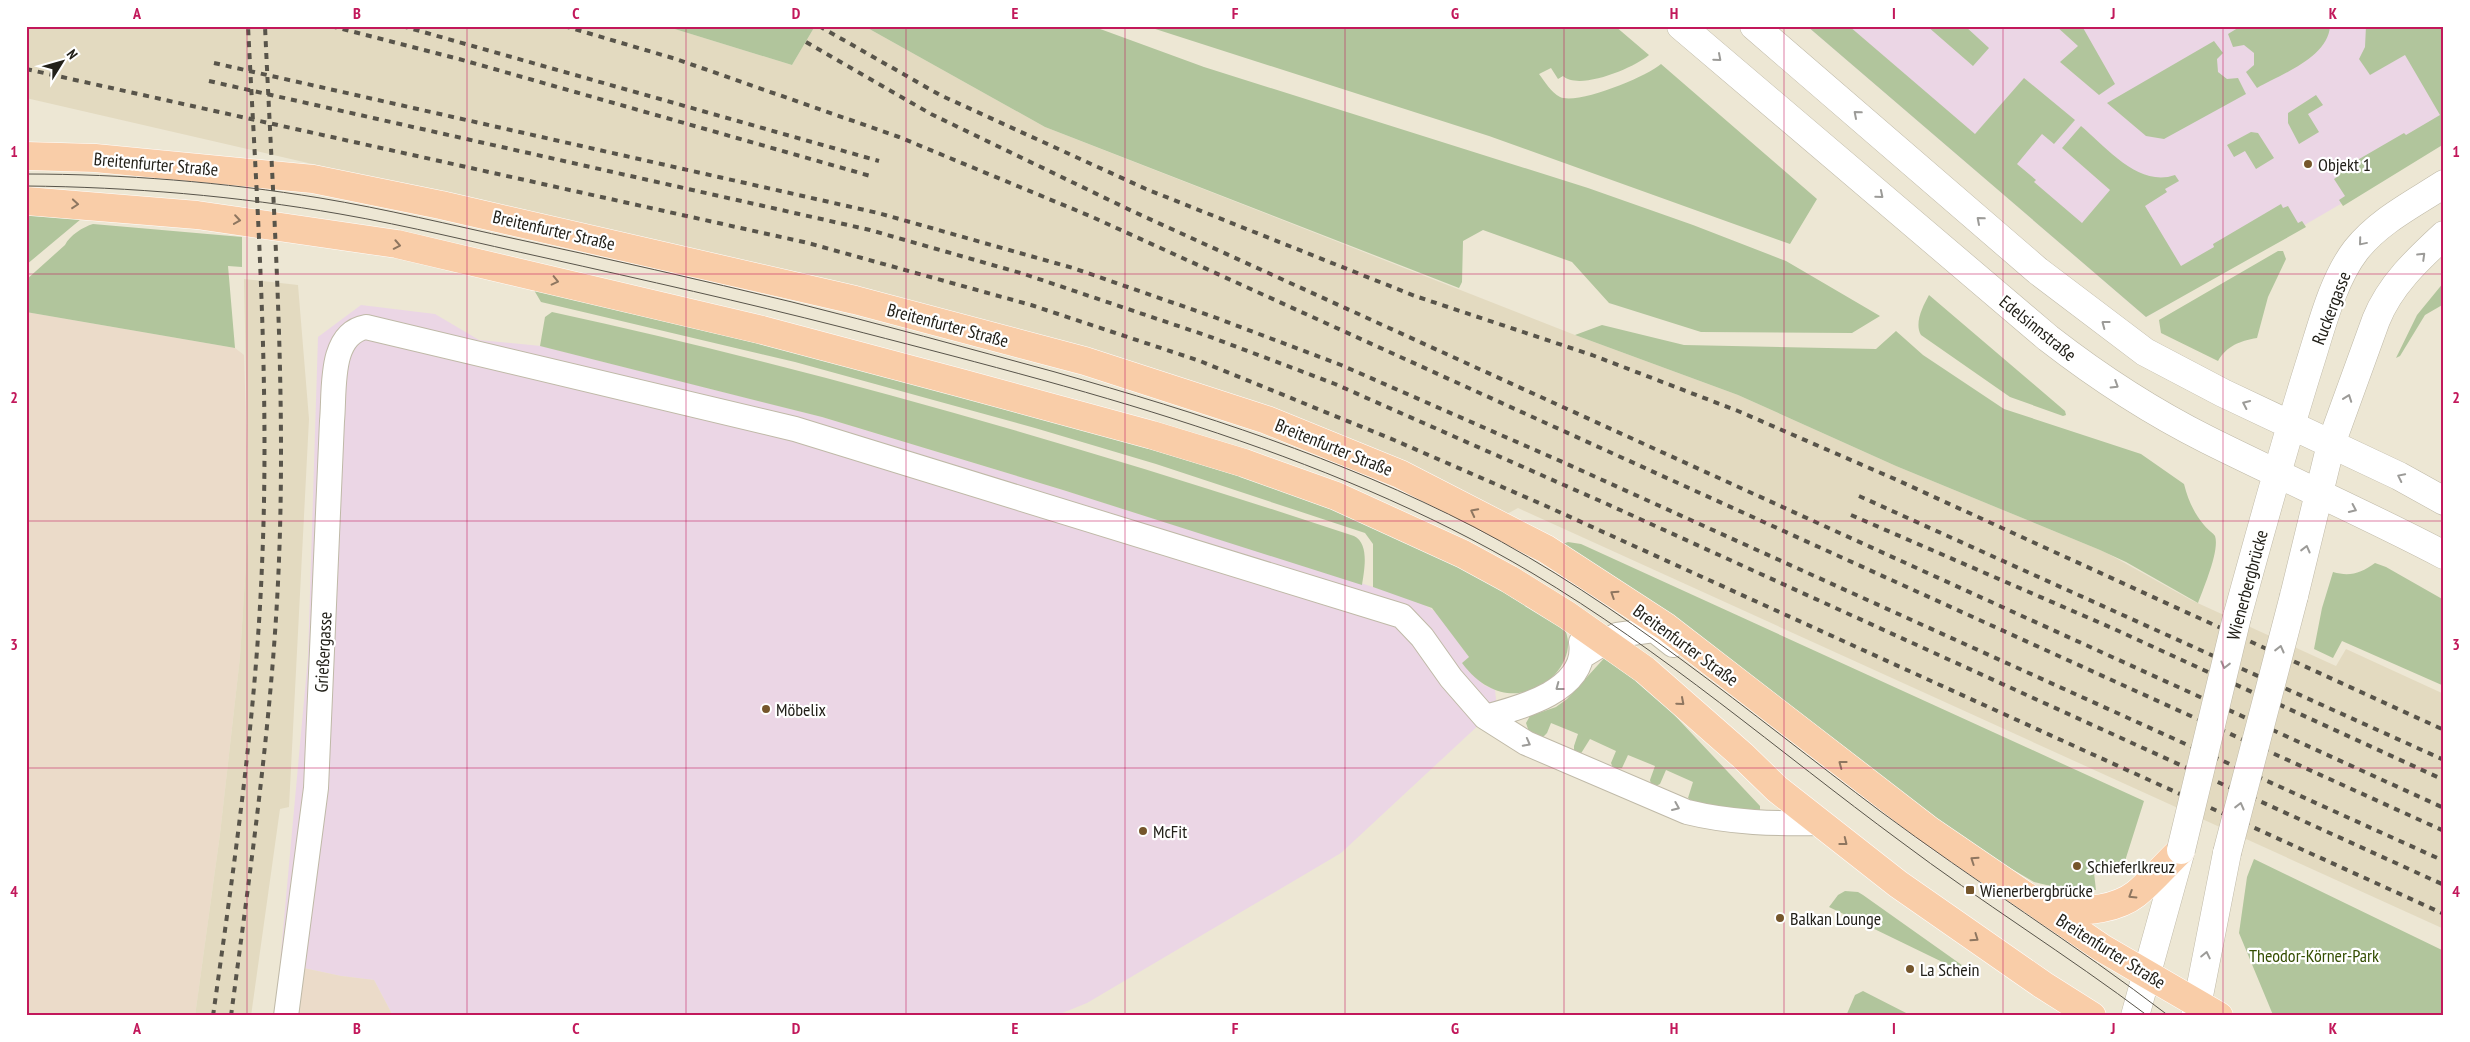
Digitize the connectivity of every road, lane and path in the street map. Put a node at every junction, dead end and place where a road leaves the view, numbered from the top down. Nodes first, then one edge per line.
1 (1682, 26) edge
2 (1754, 26) edge
3 (26, 156) edge
4 (2444, 184) edge
5 (26, 202) edge
6 (2444, 235) edge
7 (2290, 425) junction
8 (2331, 444) junction
9 (2278, 473) junction
10 (2318, 493) junction
11 (2444, 501) edge
12 (2444, 555) edge
13 (1567, 615) junction
14 (1606, 642) junction
15 (1581, 657) junction
16 (1486, 717) junction
17 (1788, 723) junction
18 (1821, 824) junction
19 (2181, 850) junction
20 (2050, 913) junction
21 (2146, 974) junction
22 (2203, 1012) edge
23 (286, 1016) edge
24 (2092, 1016) edge
25 (2135, 1016) edge

1 -> 9 main road, Edelsinnstraße
7 -> 2 main road
17 -> 3 main road, Breitenfurter Straße
4 -> 7 main road, Ruckergasse
5 -> 13 main road
8 -> 6 main road
7 - 8 main road
7 - 9 main road, Ruckergasse
8 - 10 main road
11 -> 8 main road
9 - 10 main road, Edelsinnstraße
9 -> 19 main road, Wienerbergbrücke, bridge
10 -> 12 main road, Edelsinnstraße
22 -> 10 main road, bridge
13 - 14 main road
13 - 15 street
14 - 15 street, Breitenfurter Straße
14 - 17 street, Breitenfurter Straße
14 -> 18 main road
15 -> 16 street, Breitenfurter Straße
16 -> 18 street
16 - 23 street, Grießergasse
20 -> 17 main road, Breitenfurter Straße
18 -> 24 main road
19 -> 20 main road
19 - 21 main road, Wienerbergbrücke
20 - 21 main road, Breitenfurter Straße
21 - 22 main road, Breitenfurter Straße
21 - 25 main road, Wienerbergbrücke

